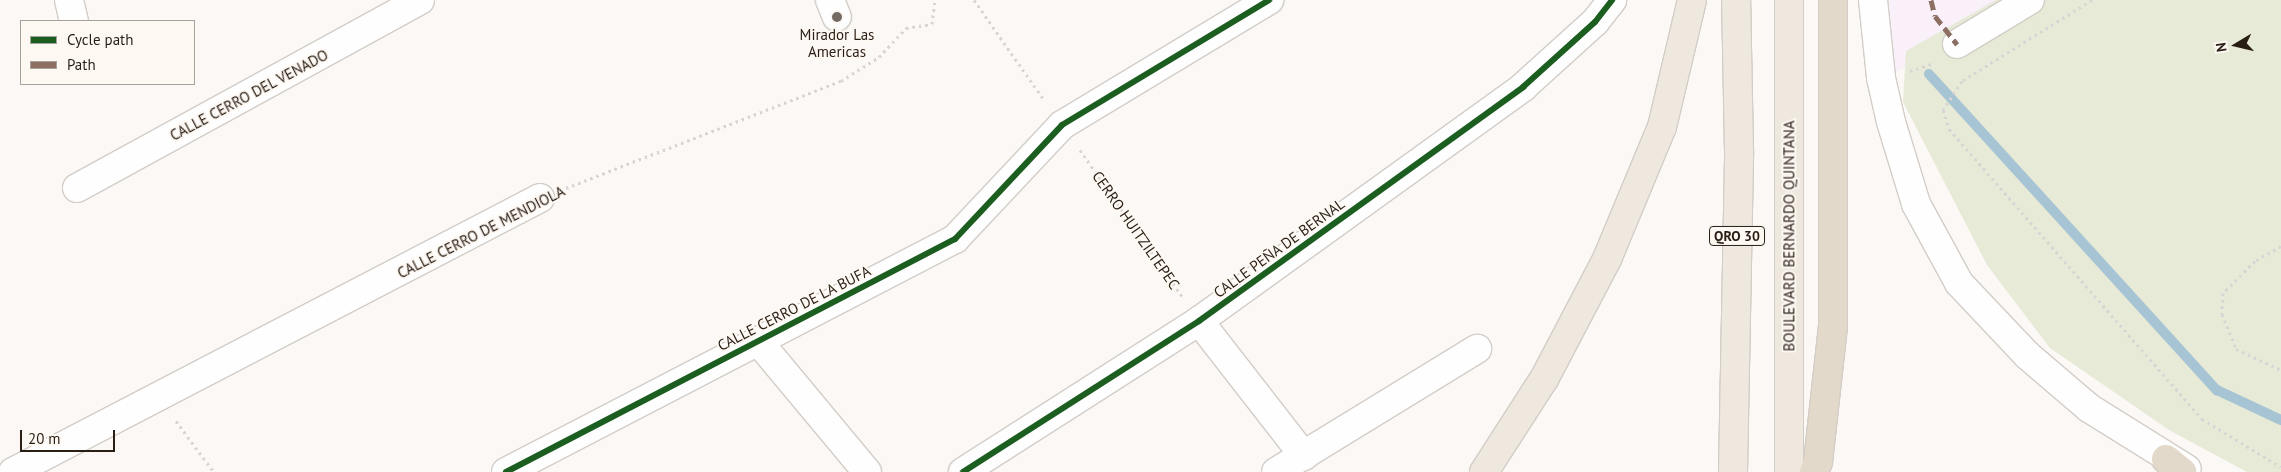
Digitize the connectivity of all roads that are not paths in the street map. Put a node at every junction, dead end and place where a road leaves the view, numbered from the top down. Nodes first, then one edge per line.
1 (69, 0) edge
2 (420, 0) edge
3 (1269, 0) edge
4 (1612, 0) edge
5 (1692, 0) edge
6 (1736, 0) edge
7 (1789, 0) edge
8 (1834, 0) edge
9 (1873, 0) edge
10 (2030, 0) edge
11 (74, 20) edge
12 (1949, 53) road end
13 (77, 188) dead end
14 (540, 198) road end
15 (1199, 321) junction
16 (758, 341) junction
17 (1477, 349) dead end
18 (1304, 456) junction
19 (2174, 465) edge
20 (13, 472) edge
21 (506, 472) edge
22 (868, 472) edge
23 (962, 472) edge
24 (1276, 472) edge
25 (1484, 472) edge
26 (1733, 472) edge
27 (1789, 472) edge
28 (1814, 472) edge
29 (2193, 472) edge

1 - 11 street
2 - 13 street, CALLE CERRO DEL VENADO
3 - 16 street, CALLE CERRO DE LA BUFA
4 - 15 street, CALLE PEÑA DE BERNAL
5 - 25 main road
6 - 26 main road, QRO 30
7 - 27 main road, BOULEVARD BERNARDO QUINTANA
8 - 28 highway
9 - 19 street
10 - 12 street
14 - 20 street, CALLE CERRO DE MENDIOLA
15 - 18 street
15 - 23 street, CALLE PEÑA DE BERNAL
16 - 21 street, CALLE CERRO DE LA BUFA
16 - 22 street
17 - 18 street
18 - 24 street
19 - 29 street

